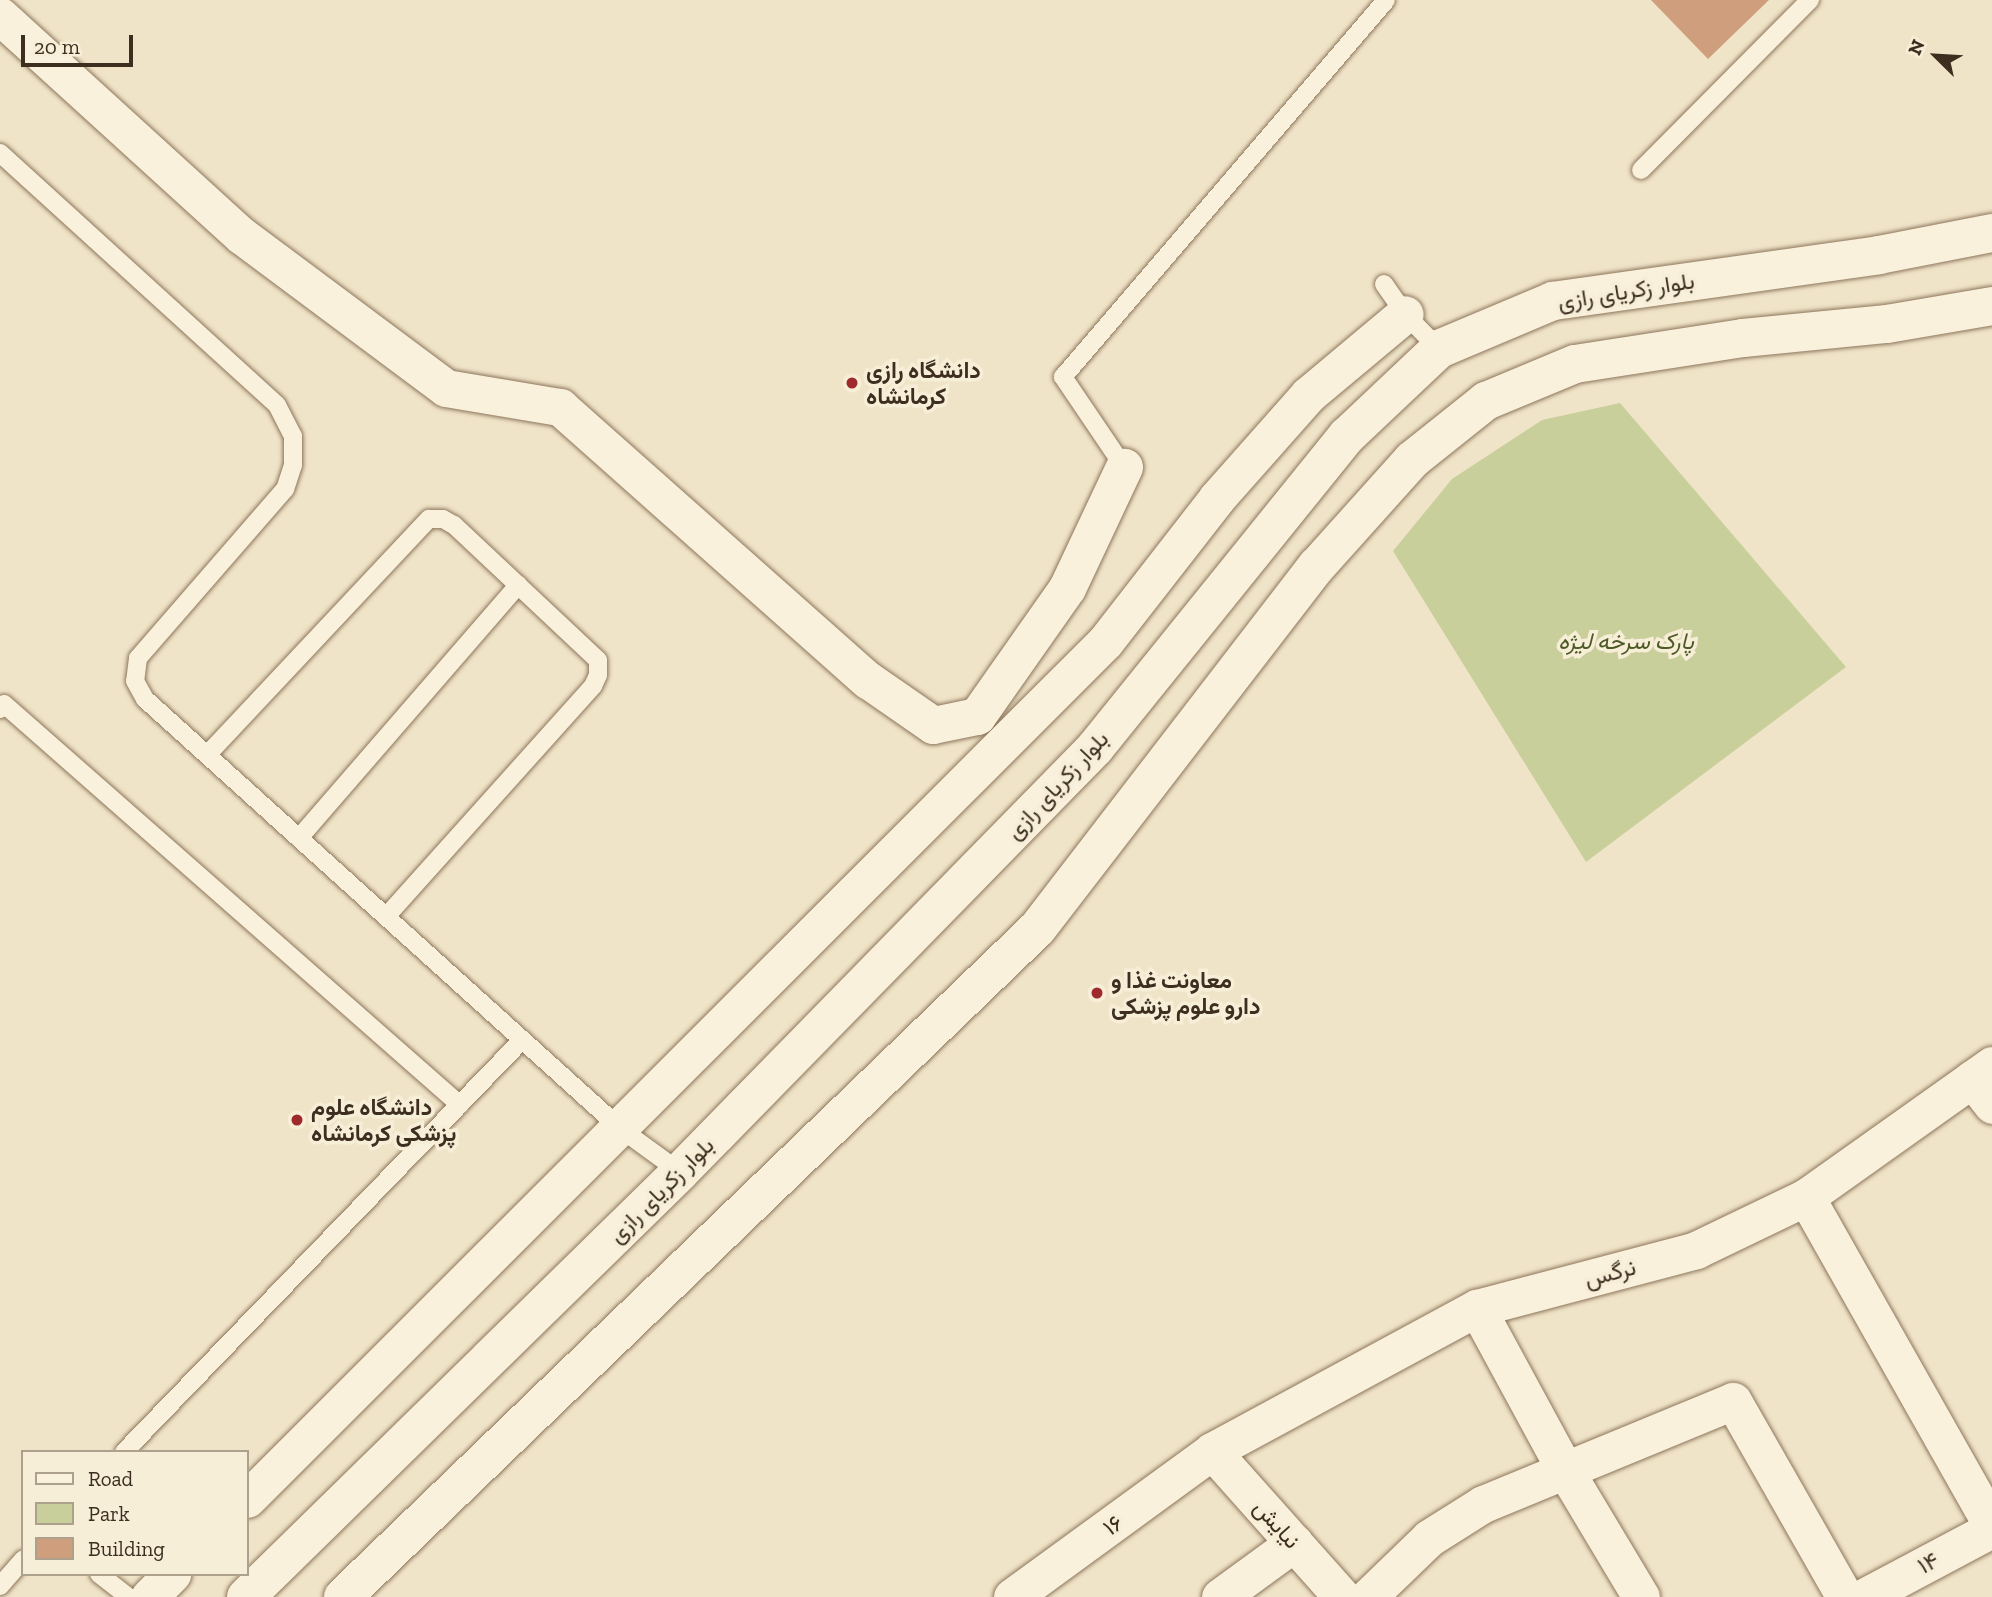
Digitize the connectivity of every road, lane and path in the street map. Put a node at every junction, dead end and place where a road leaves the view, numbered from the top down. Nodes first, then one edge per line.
1 (1386, 0) edge
2 (1810, 0) edge
3 (0, 16) edge
4 (0, 153) edge
5 (1641, 170) dead end
6 (1992, 233) edge
7 (1384, 284) dead end
8 (1992, 306) edge
9 (1405, 314) junction
10 (1439, 349) junction
11 (1124, 467) joint
12 (518, 585) junction
13 (0, 709) edge
14 (207, 755) junction
15 (299, 838) junction
16 (386, 916) junction
17 (522, 1040) junction
18 (1985, 1083) edge
19 (460, 1105) junction
20 (621, 1129) junction
21 (680, 1172) junction
22 (1806, 1197) junction
23 (1477, 1308) junction
24 (126, 1450) edge
25 (1212, 1451) junction
26 (1565, 1470) junction
27 (248, 1498) edge
28 (1992, 1528) edge
29 (1294, 1543) junction
30 (21, 1562) edge
31 (102, 1576) edge
32 (170, 1576) edge
33 (1061, 1583) edge
34 (0, 1586) edge
35 (128, 1597) edge
36 (149, 1597) edge
37 (246, 1597) edge
38 (343, 1597) edge
39 (1012, 1597) edge
40 (1220, 1597) edge
41 (1342, 1597) edge
42 (1368, 1597) edge
43 (1641, 1597) edge
44 (1845, 1597) edge
45 (1864, 1597) edge

1 - 11 lane
2 - 5 lane
3 - 11 street
4 - 14 lane
6 - 10 main road, بلوار زکریای رازی
7 - 9 lane
8 - 38 main road
9 - 10 lane
9 - 20 street
10 - 21 main road, بلوار زکریای رازی
12 - 14 lane
12 - 15 lane
12 - 16 lane
13 - 19 lane
14 - 15 lane
15 - 16 lane
16 - 17 lane
17 - 19 lane
17 - 20 lane
18 - 22 street, نرگس
19 - 24 lane
20 - 21 lane
20 - 27 street
21 - 37 main road, بلوار زکریای رازی
22 - 23 street, نرگس
22 - 28 street
23 - 25 street, نرگس
23 - 26 street
25 - 29 street, نیایش
25 - 33 street, ۱۶
26 - 42 street
26 - 43 street
26 - 44 street
28 - 45 street, ۱۴
29 - 40 street
29 - 41 street, نیایش
30 - 34 lane
31 - 35 lane
32 - 36 street
33 - 39 street, ۱۶

